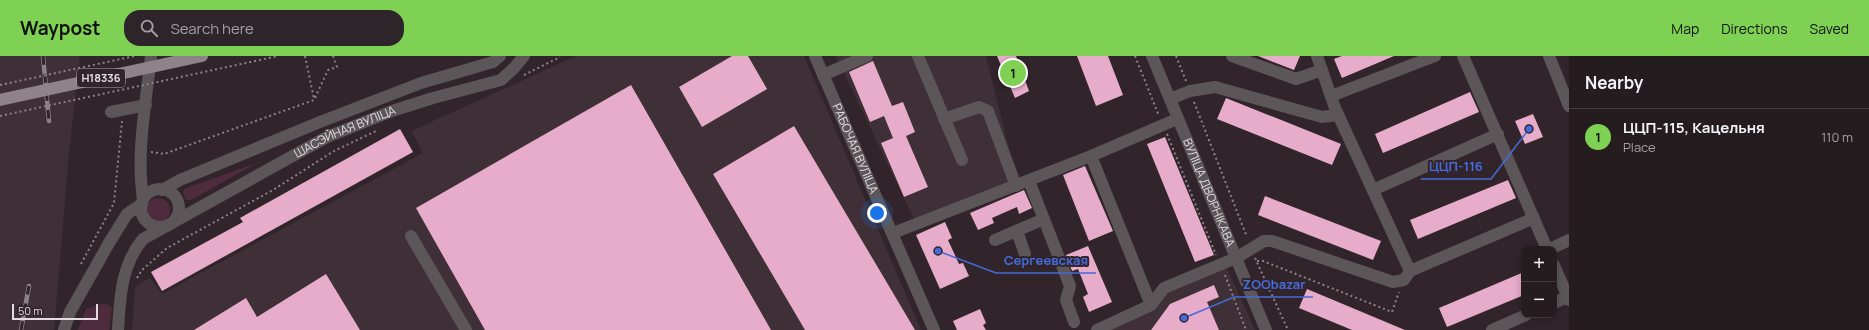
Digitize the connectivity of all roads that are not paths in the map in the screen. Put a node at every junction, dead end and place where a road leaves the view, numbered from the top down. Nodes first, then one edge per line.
1 (151, 56) edge
2 (202, 56) edge
3 (500, 56) edge
4 (524, 56) edge
5 (815, 56) edge
6 (867, 56) edge
7 (918, 56) edge
8 (1152, 56) edge
9 (1232, 56) edge
10 (1317, 56) edge
11 (1435, 56) edge
12 (1464, 56) edge
13 (1549, 56) edge
14 (1322, 70) junction
15 (823, 74) junction
16 (1331, 96) junction
17 (1170, 99) junction
18 (0, 100) edge
19 (146, 105) junction
20 (1569, 106) edge
21 (111, 112) dead end
22 (1338, 114) junction
23 (944, 119) junction
24 (1177, 119) junction
25 (1498, 134) junction
26 (145, 155) junction
27 (1090, 156) junction
28 (962, 160) dead end
29 (1029, 181) junction
30 (1016, 186) junction
31 (159, 190) junction
32 (1373, 190) junction
33 (142, 202) junction
34 (1534, 218) junction
35 (1044, 219) junction
36 (169, 225) junction
37 (1016, 231) junction
38 (893, 233) junction
39 (411, 236) dead end
40 (995, 240) dead end
41 (1569, 240) edge
42 (1548, 246) edge
43 (1556, 246) edge
44 (1025, 254) dead end
45 (1238, 263) junction
46 (1557, 272) edge
47 (1407, 275) junction
48 (1568, 299) edge
49 (1557, 302) edge
50 (1150, 305) junction
51 (1521, 317) edge
52 (1074, 322) dead end
53 (1102, 329) edge
54 (64, 330) edge
55 (118, 330) edge
56 (466, 330) edge
57 (934, 330) edge
58 (1266, 330) edge
59 (1492, 330) edge

1 - 19 street
2 - 18 main road, Н18336, bridge
3 - 31 street, ШАСЭЙНАЯ ВУЛІЦА
4 - 36 street, ШАСЭЙНАЯ ВУЛІЦА
5 - 15 street, РАБОЧАЯ ВУЛІЦА
6 - 15 street
7 - 23 street
8 - 17 street, ВУЛІЦА ДВОРНІКАВА
9 - 14 street
10 - 14 street
11 - 16 street
12 - 25 street
13 - 20 street
14 - 16 street
15 - 38 street, РАБОЧАЯ ВУЛІЦА
16 - 22 street
17 - 22 street
17 - 24 street, ВУЛІЦА ДВОРНІКАВА
19 - 21 street
19 - 26 street
22 - 32 street
23 - 28 street
23 - 30 street
24 - 27 street
24 - 45 street, ВУЛІЦА ДВОРНІКАВА
25 - 32 street
25 - 34 street
26 - 31 street
26 - 33 street
27 - 29 street
27 - 50 street
29 - 30 street
29 - 35 street
30 - 38 street
31 - 33 street, ШАСЭЙНАЯ ВУЛІЦА
31 - 36 street
32 - 47 street
33 - 36 street
33 - 54 street, ШАСЭЙНАЯ ВУЛІЦА
34 - 42 street
34 - 47 street
35 - 37 street
35 - 52 street
36 - 55 street, ШАСЭЙНАЯ ВУЛІЦА
37 - 40 street
37 - 44 street
38 - 57 street, РАБОЧАЯ ВУЛІЦА
39 - 56 street
41 - 43 street
45 - 47 street
45 - 50 street
45 - 58 street, ВУЛІЦА ДВОРНІКАВА
46 - 48 street
48 - 49 street
50 - 53 street
51 - 59 street

